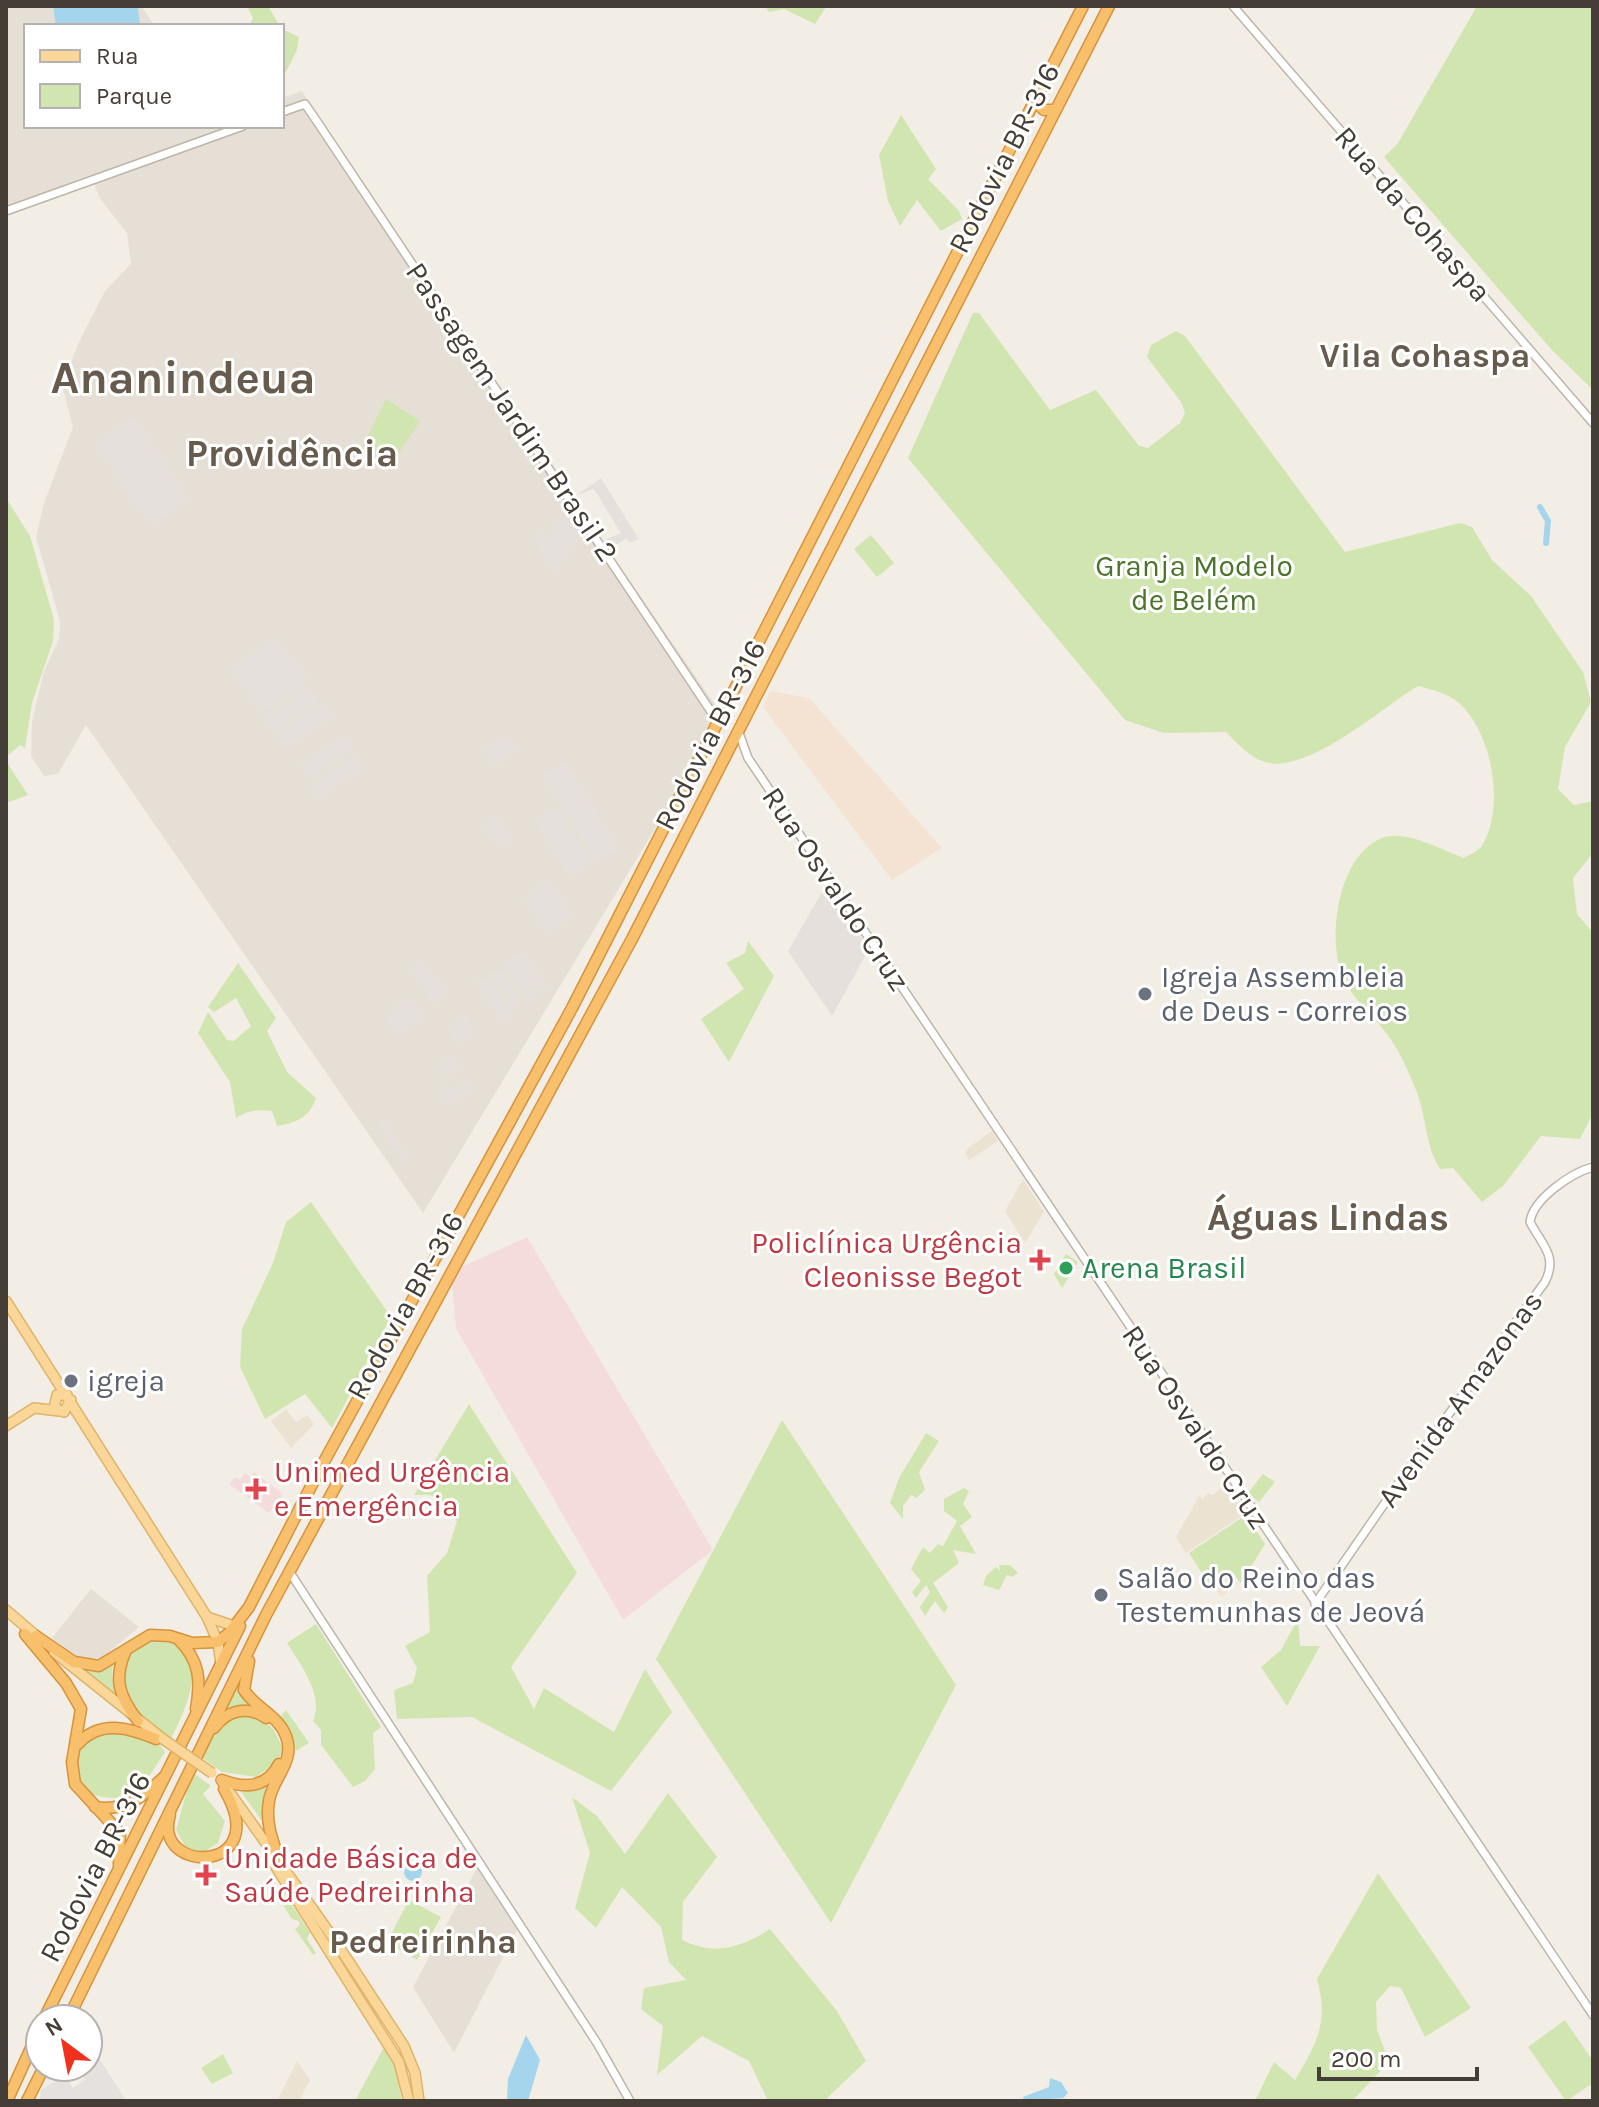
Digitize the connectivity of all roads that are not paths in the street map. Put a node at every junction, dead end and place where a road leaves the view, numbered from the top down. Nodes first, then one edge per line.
1 (1083, 6) edge
2 (1109, 6) edge
3 (1233, 6) edge
4 (1034, 101) junction
5 (1055, 110) junction
6 (284, 111) edge
7 (1028, 114) junction
8 (1047, 126) junction
9 (237, 128) edge
10 (9, 209) edge
11 (1593, 423) edge
12 (829, 509) junction
13 (844, 526) junction
14 (812, 541) junction
15 (829, 552) junction
16 (718, 722) junction
17 (739, 731) junction
18 (726, 755) junction
19 (748, 758) junction
20 (1593, 1167) edge
21 (6, 1301) edge
22 (65, 1397) junction
23 (62, 1412) junction
24 (6, 1426) edge
25 (92, 1438) junction
26 (289, 1571) junction
27 (1315, 1604) junction
28 (249, 1607) junction
29 (6, 1610) edge
30 (266, 1615) junction
31 (207, 1617) junction
32 (6, 1619) edge
33 (234, 1626) junction
34 (31, 1635) junction
35 (178, 1639) junction
36 (218, 1642) junction
37 (126, 1650) junction
38 (221, 1665) junction
39 (138, 1721) junction
40 (193, 1723) junction
41 (160, 1741) junction
42 (75, 1749) junction
43 (199, 1749) junction
44 (169, 1773) junction
45 (223, 1785) junction
46 (180, 1787) junction
47 (94, 1807) junction
48 (280, 1862) junction
49 (118, 1877) junction
50 (52, 2003) edge
51 (76, 2003) edge
52 (1593, 2015) edge
53 (24, 2063) edge
54 (36, 2083) edge
55 (7, 2101) edge
56 (27, 2101) edge
57 (409, 2101) edge
58 (419, 2101) edge
59 (630, 2101) edge

1 - 4 highway, Rodovia BR-316
2 - 5 highway, Rodovia BR-316
3 - 11 street, Rua da Cohaspa
4 - 5 highway
4 - 7 highway, Rodovia BR-316
5 - 8 highway, Rodovia BR-316
6 - 16 street, Passagem Jardim Brasil 2
7 - 8 highway
7 - 12 highway, Rodovia BR-316
8 - 13 highway, Rodovia BR-316
9 - 10 street
12 - 13 highway
12 - 14 highway, Rodovia BR-316
13 - 15 highway, Rodovia BR-316
14 - 15 highway
14 - 16 highway, Rodovia BR-316
15 - 17 highway, Rodovia BR-316
16 - 28 highway, Rodovia BR-316
17 - 18 highway, Rodovia BR-316
17 - 19 street, Rua Osvaldo Cruz
18 - 19 street, Rua Osvaldo Cruz
18 - 26 highway, Rodovia BR-316
19 - 27 street, Rua Osvaldo Cruz
20 - 27 street, Avenida Amazonas
21 - 22 main road
22 - 23 main road
22 - 23 main road
22 - 25 main road
23 - 24 main road
23 - 25 main road
25 - 31 main road
26 - 30 highway, Rodovia BR-316
26 - 59 street
27 - 52 street, Rua Osvaldo Cruz
28 - 33 highway
28 - 38 highway, Rodovia BR-316
29 - 34 main road
30 - 43 highway, Rodovia BR-316
30 - 48 highway
31 - 33 main road
31 - 36 main road
32 - 34 main road
33 - 36 highway
34 - 37 highway
34 - 39 main road
34 - 41 main road
34 - 42 highway
35 - 36 highway
35 - 37 highway
35 - 40 highway
36 - 38 main road
37 - 39 highway
38 - 40 highway, Rodovia BR-316
39 - 41 main road
40 - 44 highway, Rodovia BR-316
41 - 42 highway
41 - 45 main road, bridge
42 - 47 highway
43 - 45 highway
43 - 46 highway, Rodovia BR-316
44 - 47 highway
44 - 49 highway, Rodovia BR-316
45 - 46 highway
45 - 48 main road
45 - 57 main road
46 - 51 highway, Rodovia BR-316
47 - 49 highway
48 - 58 main road
49 - 50 highway, Rodovia BR-316
53 - 55 highway
54 - 56 highway

